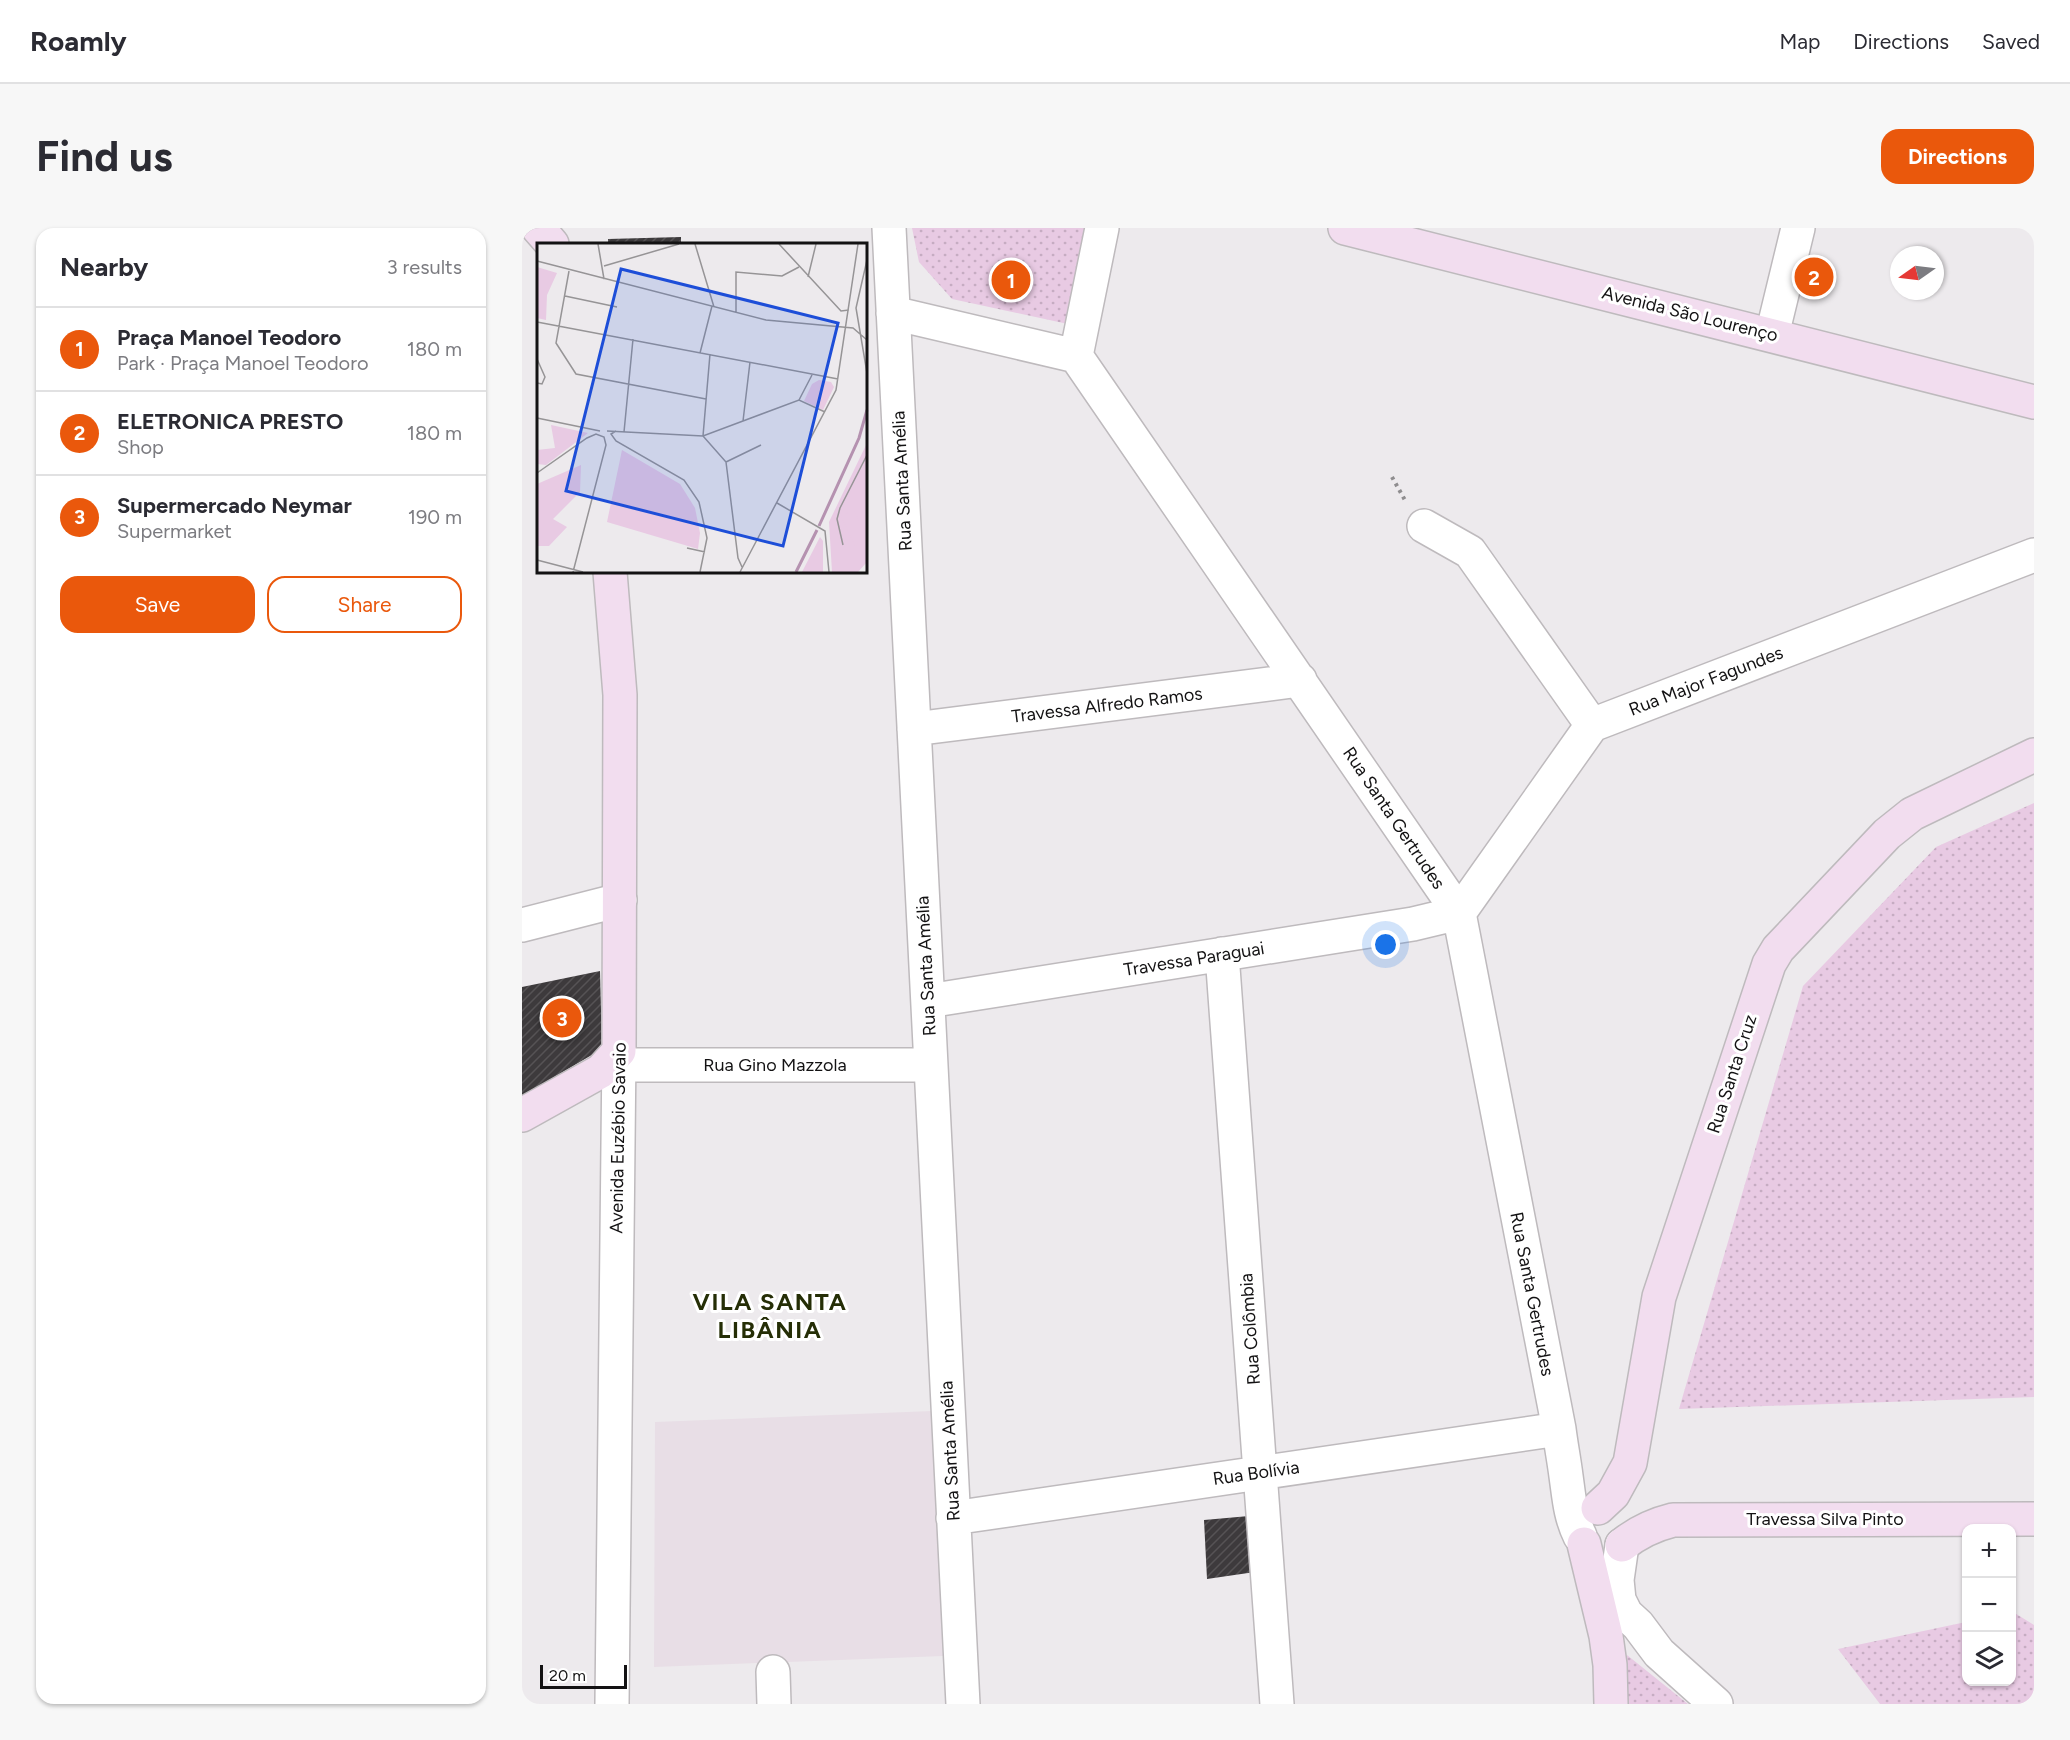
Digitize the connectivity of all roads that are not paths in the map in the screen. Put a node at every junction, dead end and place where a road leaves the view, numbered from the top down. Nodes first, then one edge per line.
1 (889, 228) edge
2 (1102, 228) edge
3 (1345, 228) edge
4 (1798, 228) edge
5 (893, 313) junction
6 (1772, 335) junction
7 (1076, 356) junction
8 (2034, 402) edge
9 (1424, 526) dead end
10 (2034, 555) edge
11 (610, 573) edge
12 (1300, 680) junction
13 (1592, 726) junction
14 (914, 729) junction
15 (2034, 755) edge
16 (620, 900) junction
17 (1459, 913) junction
18 (522, 925) edge
19 (1222, 954) junction
20 (928, 1001) junction
21 (619, 1058) junction
22 (931, 1065) junction
23 (588, 1078) junction
24 (619, 1106) junction
25 (522, 1115) edge
26 (1558, 1429) junction
27 (1260, 1473) junction
28 (1567, 1479) junction
29 (1598, 1508) junction
30 (953, 1518) junction
31 (2034, 1518) edge
32 (1582, 1540) junction
33 (1622, 1545) junction
34 (1659, 1653) junction
35 (1610, 1665) junction
36 (773, 1672) dead end
37 (612, 1704) edge
38 (774, 1704) edge
39 (963, 1704) edge
40 (1277, 1704) edge
41 (1611, 1704) edge
42 (1716, 1704) edge

1 - 5 street, Rua Santa Amélia
2 - 7 street
3 - 6 street, Avenida São Lourenço
4 - 6 street
5 - 7 street
5 - 14 street, Rua Santa Amélia
6 - 8 street, Avenida São Lourenço
7 - 12 street, Rua Santa Gertrudes
9 - 13 street
10 - 13 street, Rua Major Fagundes
11 - 16 street, Avenida Euzébio Savaio
12 - 14 street, Travessa Alfredo Ramos
12 - 17 street, Rua Santa Gertrudes
13 - 17 street
14 - 20 street, Rua Santa Amélia
15 - 29 street, Rua Santa Cruz
16 - 18 street
16 - 21 street, Avenida Euzébio Savaio
17 - 19 street, Travessa Paraguai
17 - 26 street, Rua Santa Gertrudes
19 - 20 street, Travessa Paraguai
19 - 27 street, Rua Colômbia
20 - 22 street, Rua Santa Amélia
21 - 22 street, Rua Gino Mazzola
21 - 23 street
21 - 24 street, Avenida Euzébio Savaio
22 - 30 street, Rua Santa Amélia
23 - 24 street
23 - 25 street
24 - 37 street, Avenida Euzébio Savaio
26 - 27 street, Rua Bolívia
26 - 28 street, Rua Santa Gertrudes
27 - 30 street, Rua Bolívia
27 - 40 street, Rua Colômbia
28 - 29 street
28 - 32 street, Rua Santa Gertrudes
29 - 32 street
29 - 33 street
30 - 39 street, Rua Santa Amélia
31 - 33 street, Travessa Silva Pinto
32 - 33 street
32 - 35 street
33 - 34 street
34 - 35 street
34 - 42 street
35 - 41 street
36 - 38 street

